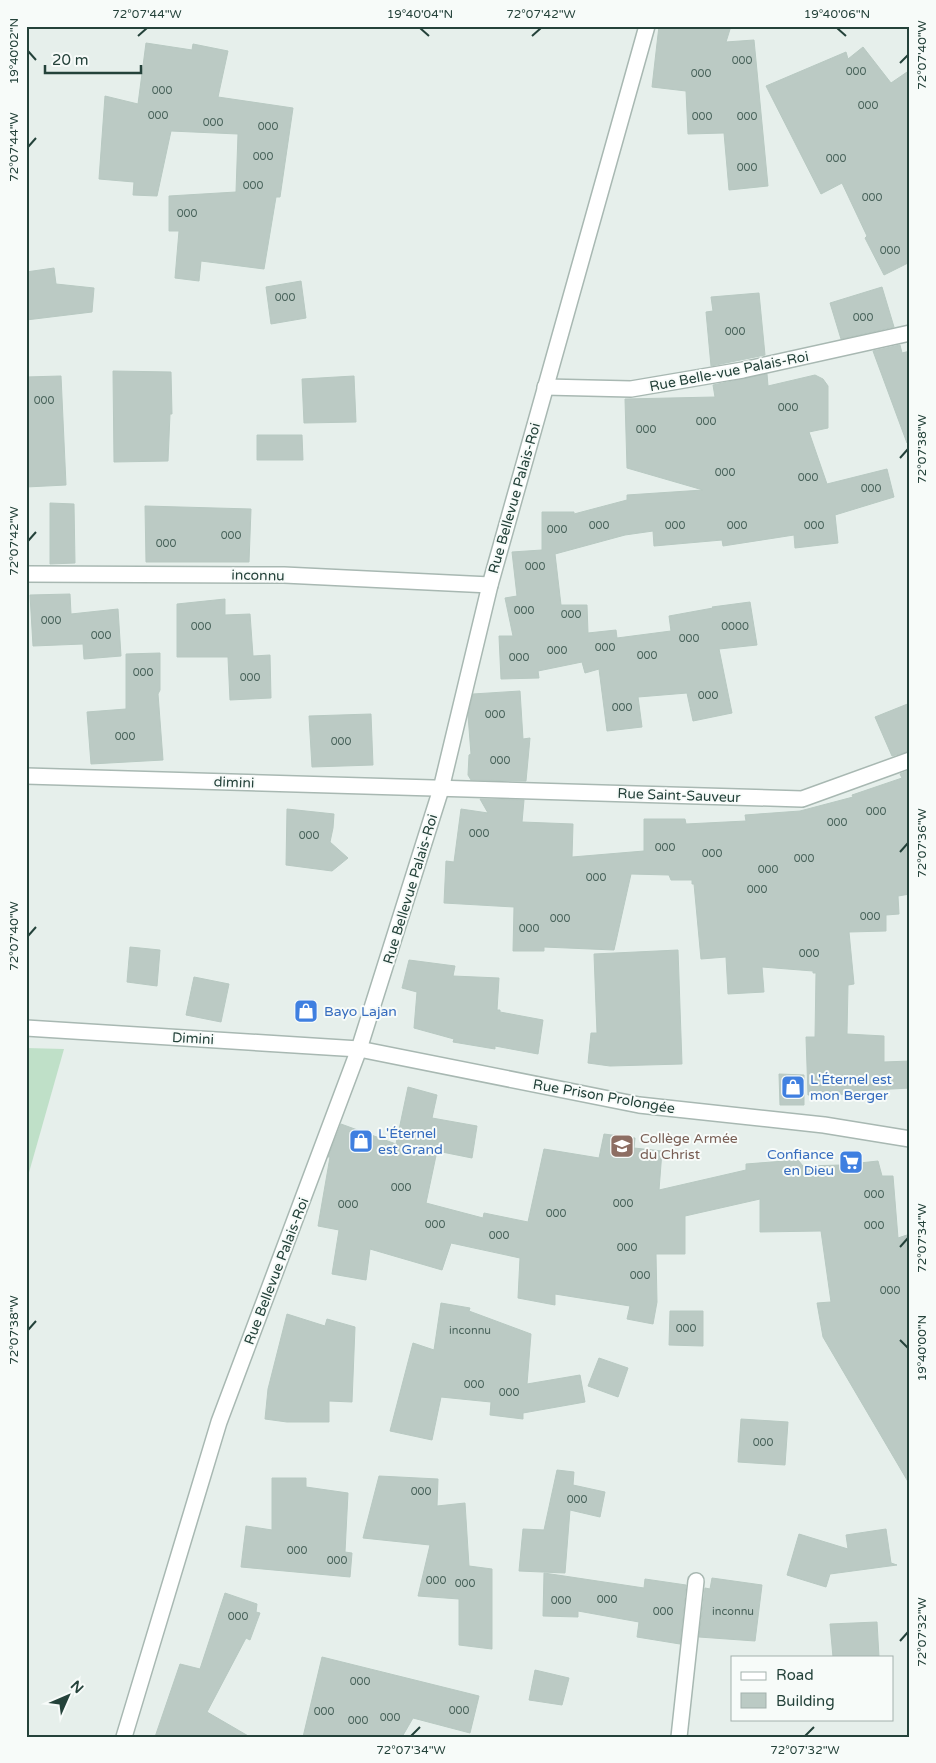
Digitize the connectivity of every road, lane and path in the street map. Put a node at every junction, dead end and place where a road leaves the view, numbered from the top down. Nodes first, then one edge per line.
1 (647, 26) edge
2 (910, 333) edge
3 (545, 387) junction
4 (26, 574) edge
5 (490, 585) junction
6 (910, 760) edge
7 (26, 776) edge
8 (441, 789) junction
9 (26, 1028) edge
10 (359, 1049) junction
11 (910, 1138) edge
12 (696, 1581) dead end
13 (124, 1737) edge
14 (679, 1737) edge

1 - 3 street, Rue Bellevue Palais-Roi
2 - 3 street, Rue Belle-vue Palais-Roi
3 - 5 street, Rue Bellevue Palais-Roi
4 - 5 street, inconnu
5 - 8 street, Rue Bellevue Palais-Roi
6 - 8 street, Rue Saint-Sauveur
7 - 8 street, dimini
8 - 10 street, Rue Bellevue Palais-Roi
9 - 10 street, Dimini
10 - 11 street, Rue Prison Prolongée
10 - 13 street, Rue Bellevue Palais-Roi
12 - 14 street

